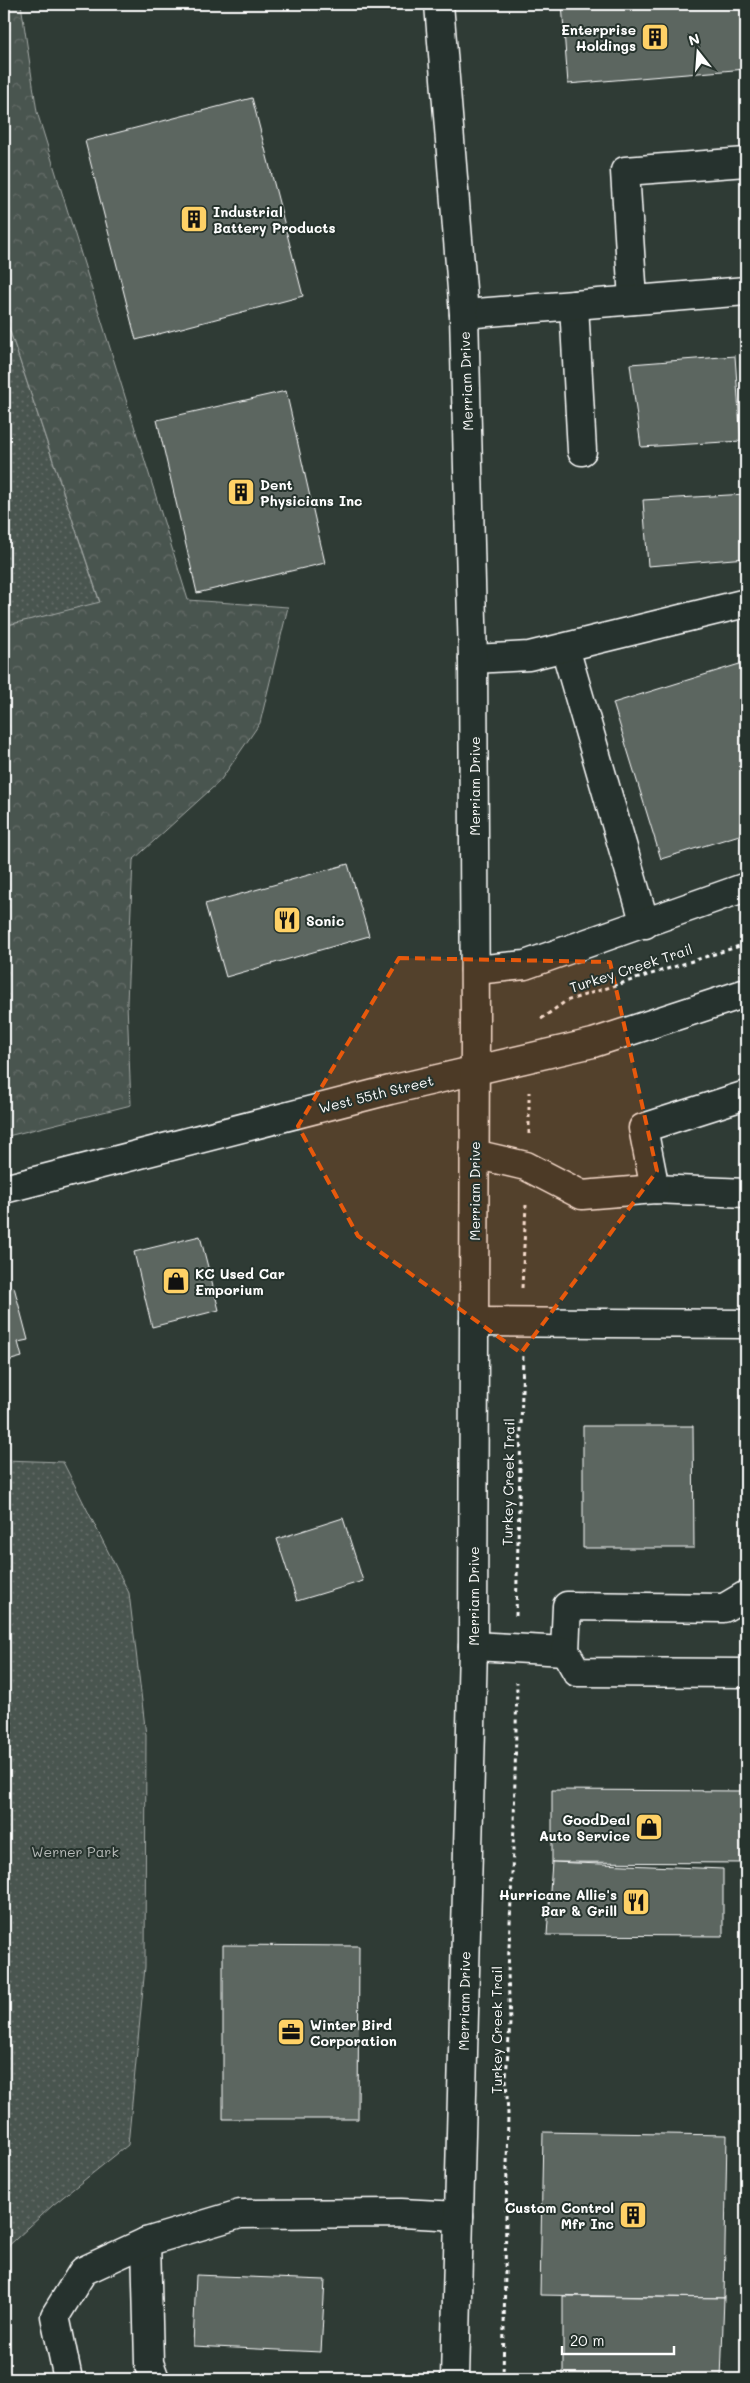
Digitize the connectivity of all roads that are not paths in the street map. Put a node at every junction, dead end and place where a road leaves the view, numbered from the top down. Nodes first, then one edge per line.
1 (440, 4) edge
2 (746, 162) edge
3 (746, 291) edge
4 (633, 300) junction
5 (574, 305) junction
6 (464, 314) junction
7 (582, 451) dead end
8 (746, 603) edge
9 (565, 648) junction
10 (473, 659) junction
11 (746, 887) edge
12 (645, 924) junction
13 (474, 970) junction
14 (746, 993) edge
15 (474, 1070) junction
16 (746, 1095) edge
17 (474, 1154) junction
18 (4, 1189) edge
19 (655, 1189) junction
20 (746, 1193) edge
21 (474, 1322) junction
22 (746, 1324) edge
23 (746, 1595) edge
24 (473, 1646) junction
25 (564, 1651) junction
26 (746, 1673) edge
27 (459, 2216) junction
28 (146, 2242) junction
29 (68, 2379) edge
30 (155, 2379) edge
31 (455, 2379) edge

1 - 6 main road, Merriam Drive
2 - 4 main road
3 - 4 main road
4 - 5 main road
5 - 6 main road
5 - 7 main road
6 - 10 main road, Merriam Drive
8 - 9 main road
9 - 10 main road
9 - 12 main road
10 - 13 main road, Merriam Drive
11 - 12 main road
12 - 13 main road
13 - 15 main road, Merriam Drive
14 - 15 main road, West 55th Street
15 - 17 main road, Merriam Drive
15 - 18 main road, West 55th Street
16 - 19 main road
17 - 19 main road
17 - 21 main road, Merriam Drive
19 - 20 main road
21 - 22 main road
21 - 24 main road, Merriam Drive
23 - 25 main road
24 - 25 main road
24 - 27 main road, Merriam Drive
25 - 26 main road
27 - 28 main road
27 - 31 main road, Merriam Drive
28 - 29 main road
28 - 30 main road

